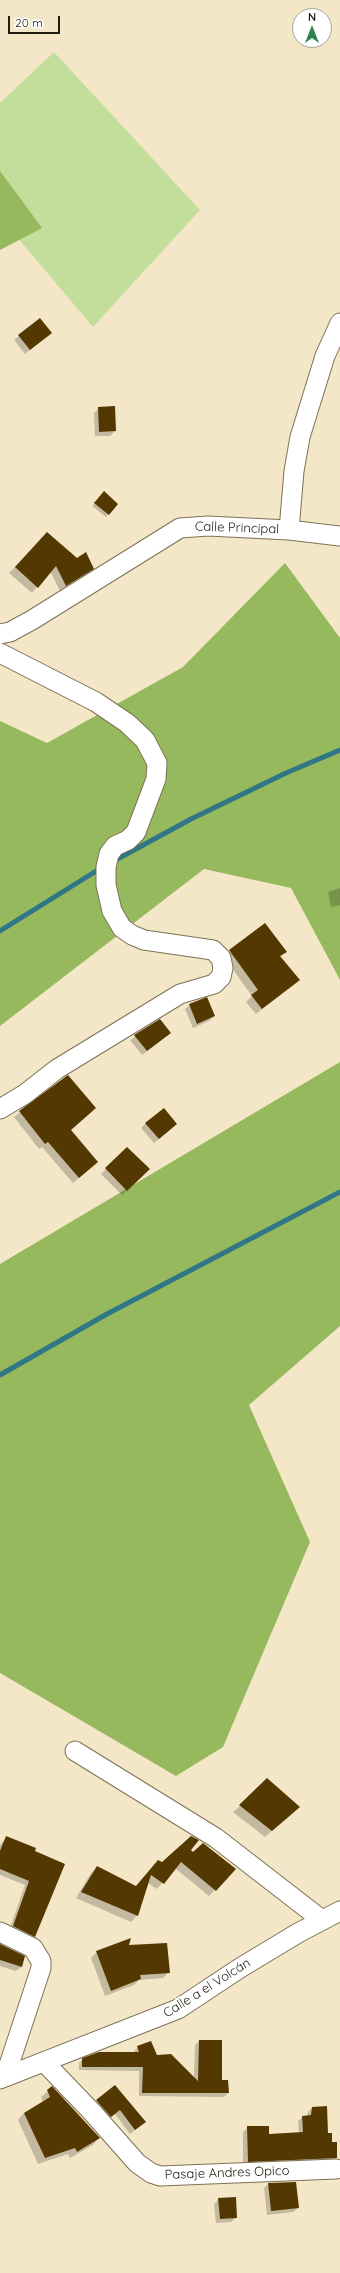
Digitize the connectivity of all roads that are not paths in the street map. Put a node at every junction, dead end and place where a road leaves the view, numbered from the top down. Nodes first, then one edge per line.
1 (340, 323) edge
2 (289, 530) junction
3 (340, 536) edge
4 (0, 634) edge
5 (0, 653) edge
6 (0, 1109) edge
7 (75, 1751) dead end
8 (340, 1911) edge
9 (322, 1920) junction
10 (0, 1932) edge
11 (45, 2063) junction
12 (3, 2078) edge
13 (336, 2169) dead end

1 - 2 street, Calle Principal
2 - 3 street
2 - 4 street, Calle Principal
5 - 6 street
7 - 9 street
8 - 9 street, Calle a el Volcán
9 - 11 street, Calle a el Volcán
10 - 12 street
11 - 12 street, Calle a el Volcán
11 - 13 street, Pasaje Andres Opico

